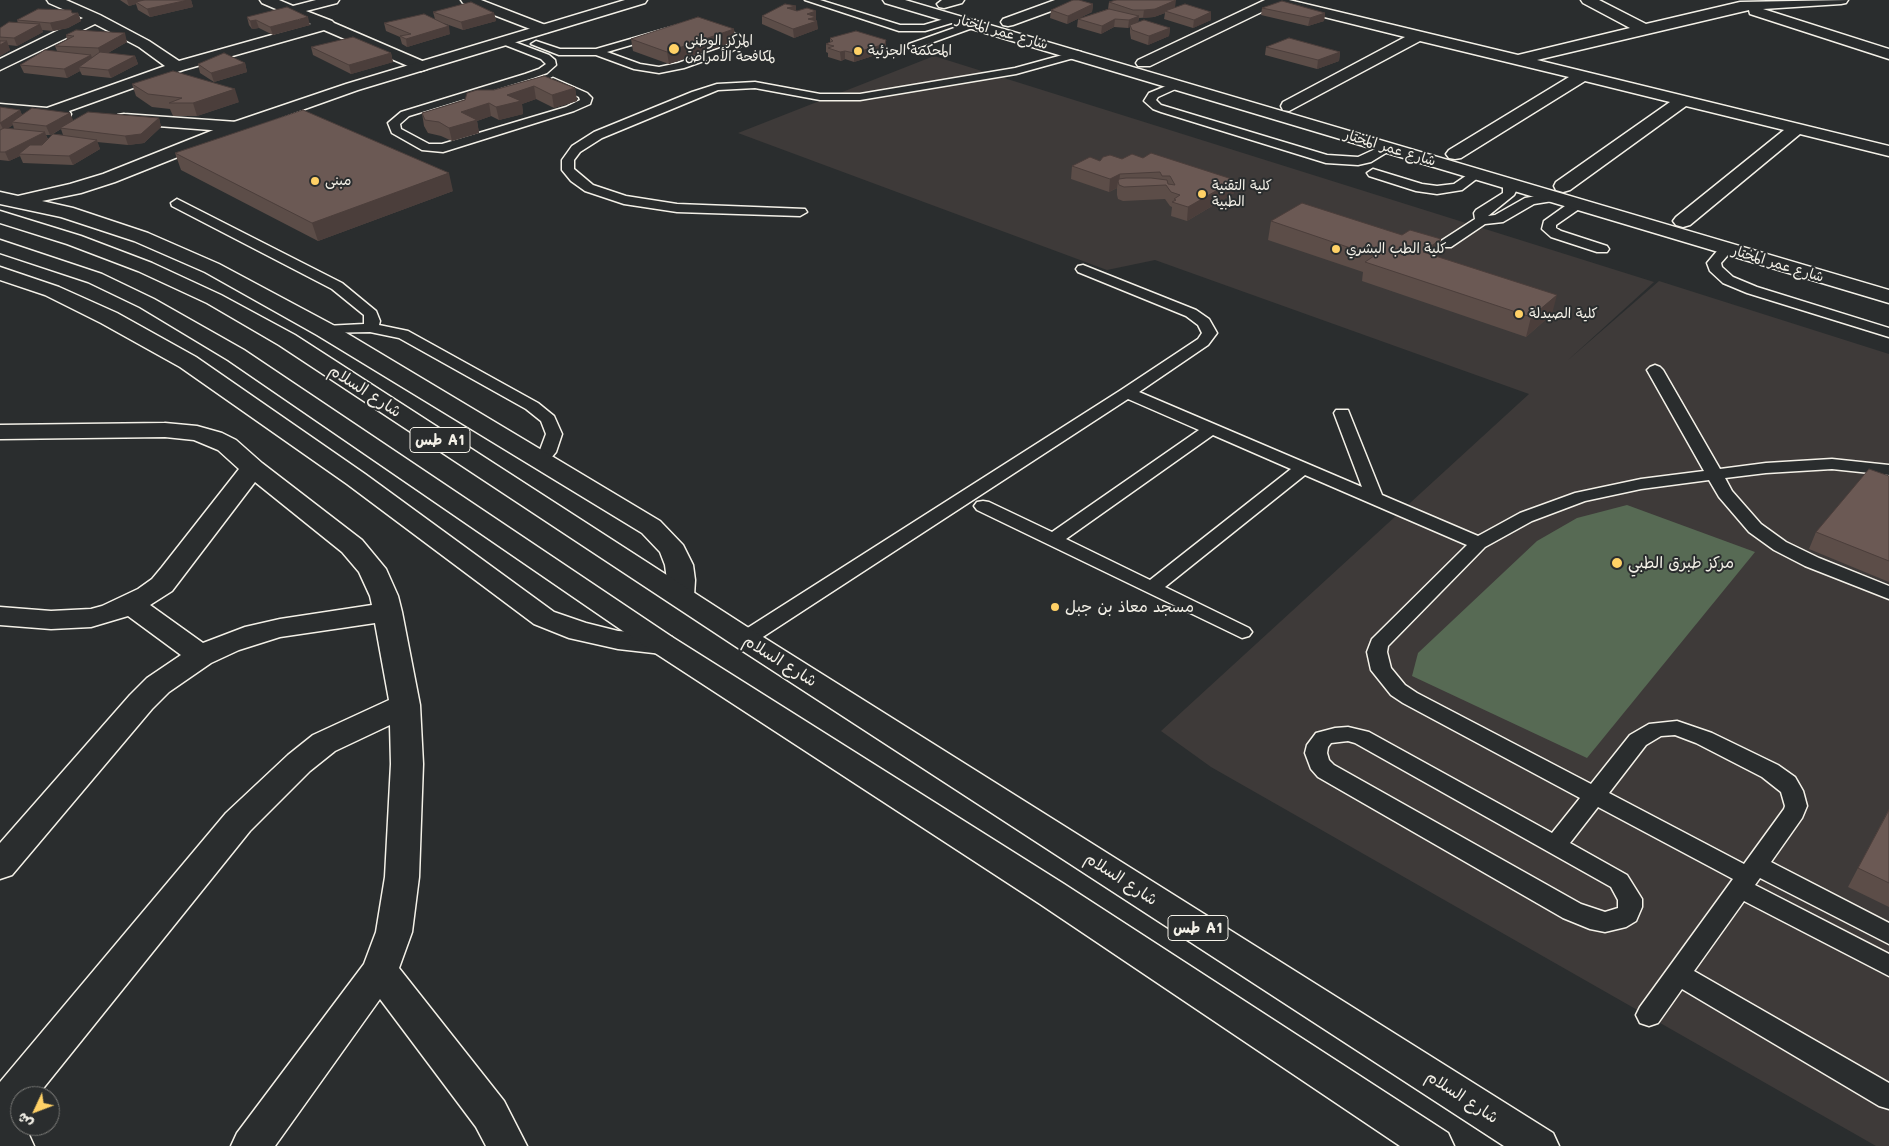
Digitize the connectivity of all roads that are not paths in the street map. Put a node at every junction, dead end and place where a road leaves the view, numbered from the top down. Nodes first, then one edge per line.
1 (54, 0) edge
2 (267, 0) edge
3 (332, 0) edge
4 (468, 0) edge
5 (640, 0) edge
6 (810, 0) edge
7 (890, 0) edge
8 (1068, 0) edge
9 (1274, 0) edge
10 (1588, 0) edge
11 (1831, 0) edge
12 (946, 6) edge
13 (1740, 6) junction
14 (294, 10) junction
15 (95, 18) junction
16 (1008, 22) junction
17 (327, 24) junction
18 (974, 24) junction
19 (1643, 29) junction
20 (543, 30) junction
21 (1418, 36) junction
22 (512, 39) junction
23 (913, 46) dead end
24 (1095, 48) junction
25 (597, 52) junction
26 (1077, 54) junction
27 (1889, 54) edge
28 (1518, 60) junction
29 (1144, 63) junction
30 (0, 65) edge
31 (421, 66) junction
32 (177, 67) junction
33 (1582, 76) junction
34 (549, 80) edge
35 (1176, 85) junction
36 (1682, 100) junction
37 (1289, 106) junction
38 (0, 109) edge
39 (48, 113) junction
40 (88, 116) edge
41 (108, 118) edge
42 (237, 127) junction
43 (1796, 128) junction
44 (1881, 134) dead end
45 (1866, 146) junction
46 (1388, 148) junction
47 (1889, 151) edge
48 (1455, 154) junction
49 (1373, 173) dead end
50 (1477, 174) junction
51 (109, 178) junction
52 (1509, 184) junction
53 (1559, 192) junction
54 (177, 203) dead end
55 (1577, 204) junction
56 (5, 205) edge
57 (66, 212) junction
58 (800, 212) dead end
59 (1482, 220) junction
60 (1683, 221) junction
61 (1446, 244) dead end
62 (0, 246) edge
63 (1727, 248) junction
64 (1602, 249) dead end
65 (1083, 269) dead end
66 (0, 273) edge
67 (1889, 280) edge
68 (1889, 297) edge
69 (370, 328) junction
70 (325, 330) junction
71 (1889, 333) edge
72 (1655, 370) dead end
73 (1127, 393) junction
74 (1342, 413) dead end
75 (1211, 429) junction
76 (0, 432) edge
77 (540, 460) junction
78 (253, 468) junction
79 (1303, 468) junction
80 (1889, 470) edge
81 (1714, 474) junction
82 (1375, 498) junction
83 (984, 506) dead end
84 (1053, 540) junction
85 (1479, 543) junction
86 (1152, 588) junction
87 (1889, 593) edge
88 (680, 596) junction
89 (131, 605) junction
90 (388, 612) junction
91 (0, 616) edge
92 (1242, 632) dead end
93 (745, 639) junction
94 (662, 644) junction
95 (201, 656) junction
96 (405, 705) junction
97 (1594, 794) junction
98 (1556, 845) junction
99 (0, 866) edge
100 (1747, 876) junction
101 (1889, 934) edge
102 (1889, 966) edge
103 (380, 971) junction
104 (1678, 974) junction
105 (1649, 1015) dead end
106 (1889, 1097) edge
107 (0, 1112) edge
108 (0, 1121) edge
109 (14, 1146) edge
110 (251, 1146) edge
111 (507, 1146) edge
112 (1434, 1146) edge
113 (1539, 1146) edge

1 - 15 main road
2 - 14 main road
3 - 14 main road
4 - 20 main road
5 - 20 main road
6 - 12 lane
7 - 12 main road, شارع عمر المختار
8 - 16 main road
9 - 21 main road
9 - 29 main road
10 - 19 main road
11 - 13 main road
12 - 16 main road, شارع عمر المختار
12 - 18 main road, شارع عمر المختار
13 - 19 main road
13 - 27 main road
14 - 17 main road
15 - 30 main road
15 - 32 main road
16 - 24 main road, شارع عمر المختار
17 - 31 main road
17 - 32 main road
18 - 23 lane
18 - 26 main road, شارع عمر المختار
19 - 28 main road
20 - 22 main road
21 - 28 main road
21 - 37 main road
22 - 25 lane
22 - 31 main road
22 - 34 lane
24 - 26 main road
24 - 29 main road, شارع عمر المختار
25 - 25 lane
26 - 35 main road, شارع عمر المختار
26 - 58 lane
28 - 33 main road
29 - 37 main road, شارع عمر المختار
31 - 42 main road
32 - 39 main road
33 - 36 main road
33 - 48 main road
35 - 46 main road, شارع عمر المختار
35 - 46 lane
36 - 43 main road
36 - 53 main road
37 - 48 main road, شارع عمر المختار
38 - 39 main road
39 - 40 main road
41 - 42 main road
42 - 51 main road
43 - 45 main road
43 - 60 main road
44 - 45 main road
45 - 47 main road
46 - 50 main road, شارع عمر المختار
48 - 53 main road, شارع عمر المختار
49 - 50 lane
50 - 52 main road, شارع عمر المختار
51 - 56 main road
51 - 57 main road
52 - 53 main road, شارع عمر المختار
52 - 59 lane
53 - 55 main road, شارع عمر المختار
53 - 59 lane
53 - 60 main road, شارع عمر المختار
54 - 69 lane
55 - 63 main road, شارع عمر المختار
55 - 64 lane
56 - 57 main road
56 - 88 main road, شارع السلام / طس A1
57 - 70 main road
59 - 61 lane
60 - 67 main road, شارع عمر المختار
62 - 94 main road
63 - 68 main road, شارع عمر المختار
63 - 71 lane
65 - 73 lane
66 - 94 main road
69 - 70 lane
69 - 77 lane
70 - 77 main road
72 - 81 lane
73 - 75 lane
73 - 93 lane
74 - 82 lane
75 - 79 lane
75 - 84 lane
76 - 78 main road
77 - 88 main road
78 - 89 main road
78 - 90 main road
79 - 82 lane
79 - 86 lane
80 - 81 lane
81 - 85 lane
81 - 87 lane
82 - 85 lane
83 - 84 lane
84 - 86 lane
85 - 97 lane
86 - 92 lane
88 - 93 main road, شارع السلام / طس A1
89 - 91 main road
89 - 95 main road
90 - 95 main road
90 - 96 main road
93 - 113 main road, شارع السلام / طس A1
94 - 112 main road
95 - 99 main road
96 - 103 main road
96 - 107 main road
97 - 98 lane
97 - 100 lane
97 - 100 lane
98 - 98 lane
100 - 101 lane
100 - 102 lane
100 - 104 lane
103 - 110 main road
103 - 111 main road
104 - 105 lane
104 - 106 lane
108 - 109 main road

